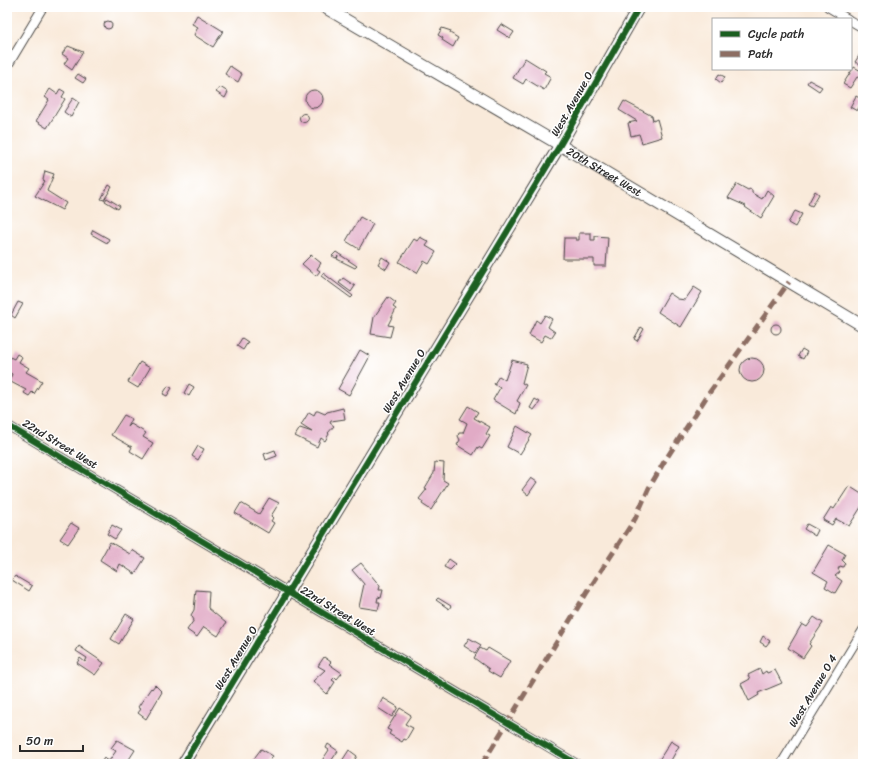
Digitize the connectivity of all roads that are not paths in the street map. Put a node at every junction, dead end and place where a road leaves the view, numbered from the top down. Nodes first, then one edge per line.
1 (43, 7) edge
2 (324, 7) edge
3 (639, 7) edge
4 (828, 7) edge
5 (846, 18) edge
6 (852, 22) edge
7 (863, 28) edge
8 (7, 67) edge
9 (560, 145) junction
10 (863, 326) edge
11 (7, 424) edge
12 (288, 593) junction
13 (863, 630) edge
14 (183, 764) edge
15 (576, 764) edge
16 (781, 764) edge

1 - 8 street
2 - 9 street, 20th Street West
3 - 9 street, West Avenue O
4 - 5 street
6 - 7 street
9 - 10 street, 20th Street West
9 - 12 street, West Avenue O
11 - 12 street, 22nd Street West
12 - 14 street, West Avenue O
12 - 15 street, 22nd Street West
13 - 16 street, West Avenue O 4

